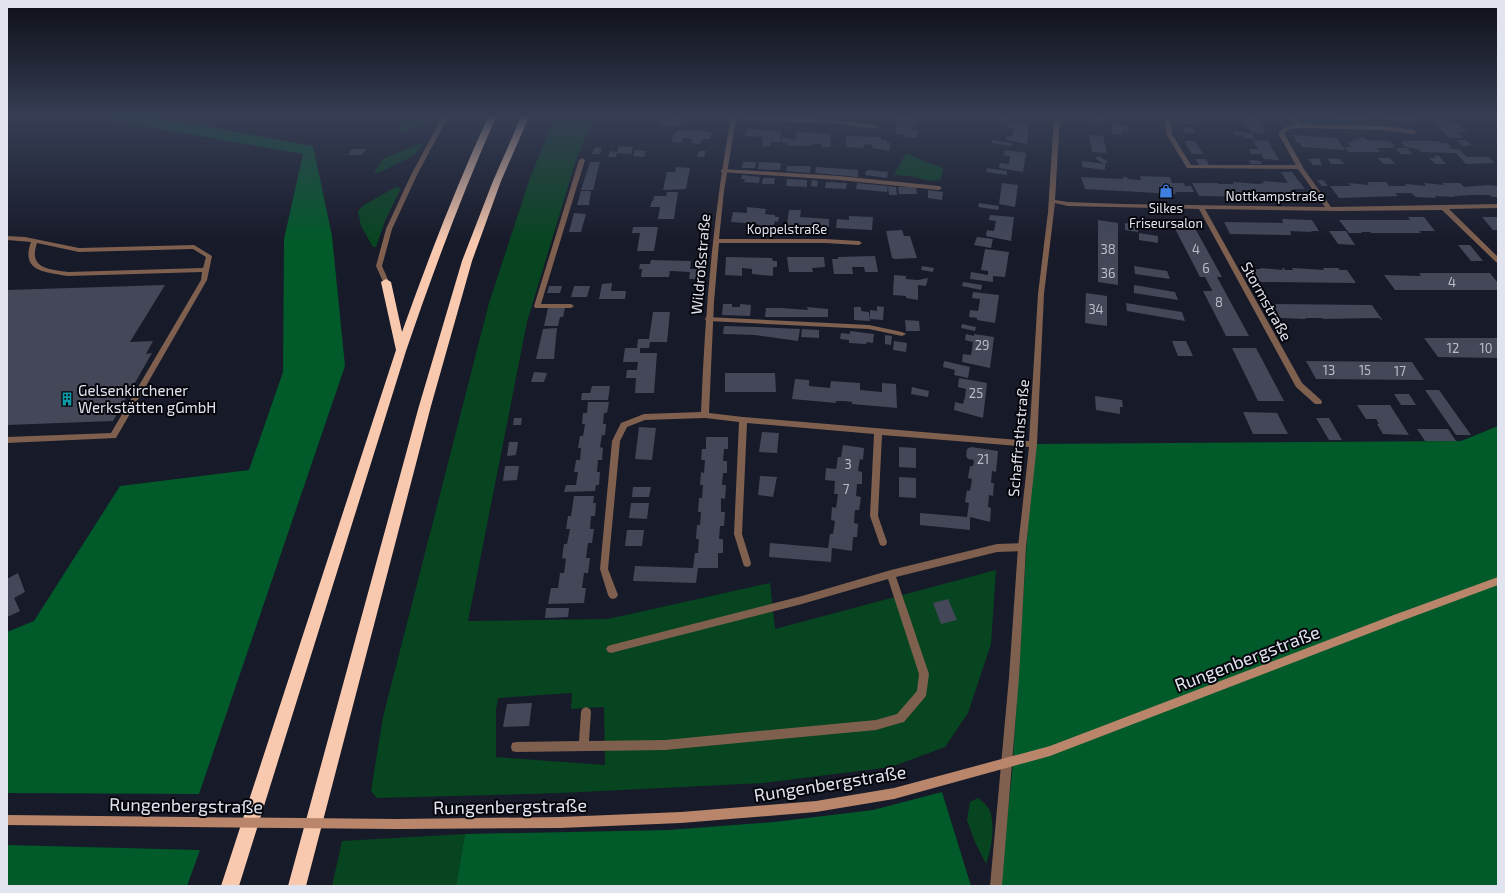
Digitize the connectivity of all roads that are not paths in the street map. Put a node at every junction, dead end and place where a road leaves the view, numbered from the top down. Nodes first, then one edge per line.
1 (423, 159) edge
2 (474, 159) edge
3 (507, 159) edge
4 (726, 159) edge
5 (1055, 159) edge
6 (1184, 159) edge
7 (1294, 159) edge
8 (582, 160) dead end
9 (1299, 167) junction
10 (724, 171) junction
11 (939, 188) dead end
12 (1052, 201) junction
13 (1498, 206) edge
14 (1201, 208) junction
15 (1329, 209) junction
16 (1445, 209) junction
17 (7, 238) edge
18 (35, 241) junction
19 (715, 241) junction
20 (859, 243) dead end
21 (1498, 261) edge
22 (206, 270) junction
23 (386, 282) joint
24 (571, 306) dead end
25 (708, 319) junction
26 (902, 334) dead end
27 (401, 351) junction
28 (1318, 402) dead end
29 (705, 415) junction
30 (743, 420) junction
31 (878, 431) junction
32 (7, 440) edge
33 (1034, 444) junction
34 (883, 542) dead end
35 (1022, 547) junction
36 (747, 563) dead end
37 (892, 574) junction
38 (1498, 582) edge
39 (613, 595) dead end
40 (611, 649) dead end
41 (586, 712) dead end
42 (584, 746) junction
43 (516, 747) dead end
44 (1007, 761) junction
45 (7, 820) edge
46 (230, 886) edge
47 (297, 886) edge
48 (996, 886) edge

1 - 23 street
2 - 27 highway
3 - 47 highway
4 - 10 street, Wildroßstraße
5 - 12 street, Schaffrathstraße
6 - 9 street
7 - 9 street
8 - 24 street
9 - 15 street
10 - 11 street
10 - 19 street, Wildroßstraße
12 - 14 street, Nottkampstraße
12 - 33 street, Schaffrathstraße
13 - 16 street, Nottkampstraße
14 - 15 street, Nottkampstraße
14 - 28 street, Stormstraße
15 - 16 street, Nottkampstraße
16 - 21 street
17 - 18 street
18 - 22 street
18 - 22 street
19 - 20 street, Koppelstraße
19 - 25 street, Wildroßstraße
22 - 32 street
23 - 27 highway
25 - 26 street
25 - 29 street, Wildroßstraße
27 - 46 highway
29 - 30 street
29 - 39 street
30 - 31 street
30 - 36 street
31 - 33 street
31 - 34 street
33 - 35 street, Schaffrathstraße
35 - 37 street
35 - 44 street, Schaffrathstraße
37 - 40 street
37 - 42 street
38 - 44 street, Rungenbergstraße
41 - 42 street
42 - 43 street
44 - 45 street, Rungenbergstraße, bridge
44 - 48 street

